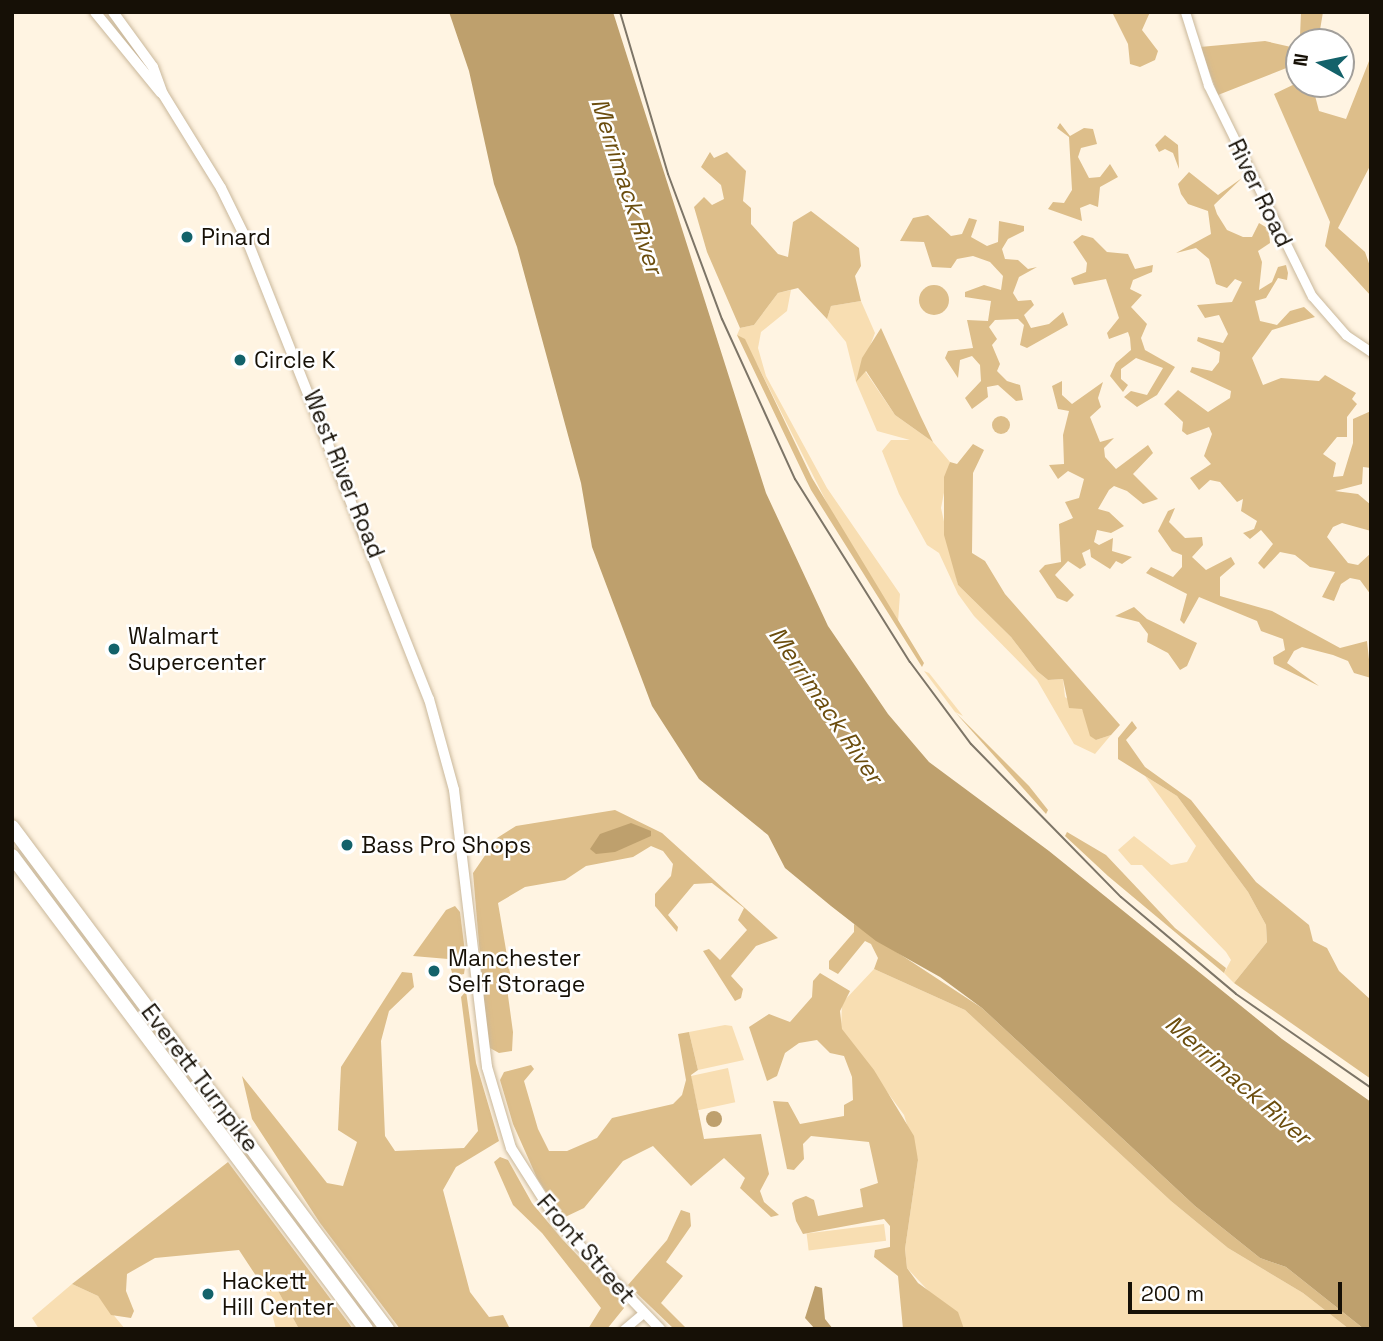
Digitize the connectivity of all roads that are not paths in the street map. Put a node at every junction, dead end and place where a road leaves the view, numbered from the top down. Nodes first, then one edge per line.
1 (95, 12) edge
2 (113, 12) edge
3 (1185, 12) edge
4 (163, 94) junction
5 (1371, 352) edge
6 (12, 827) edge
7 (12, 856) edge
8 (465, 876) joint
9 (643, 1313) junction
10 (366, 1329) edge
11 (387, 1329) edge
12 (624, 1329) edge
13 (660, 1329) edge

1 - 4 main road, West River Road
2 - 4 main road, West River Road
3 - 5 street, River Road
4 - 8 main road, West River Road
6 - 11 highway, Everett Turnpike
7 - 10 highway, Everett Turnpike
8 - 9 main road, Front Street
9 - 12 street
9 - 13 main road, Front Street

